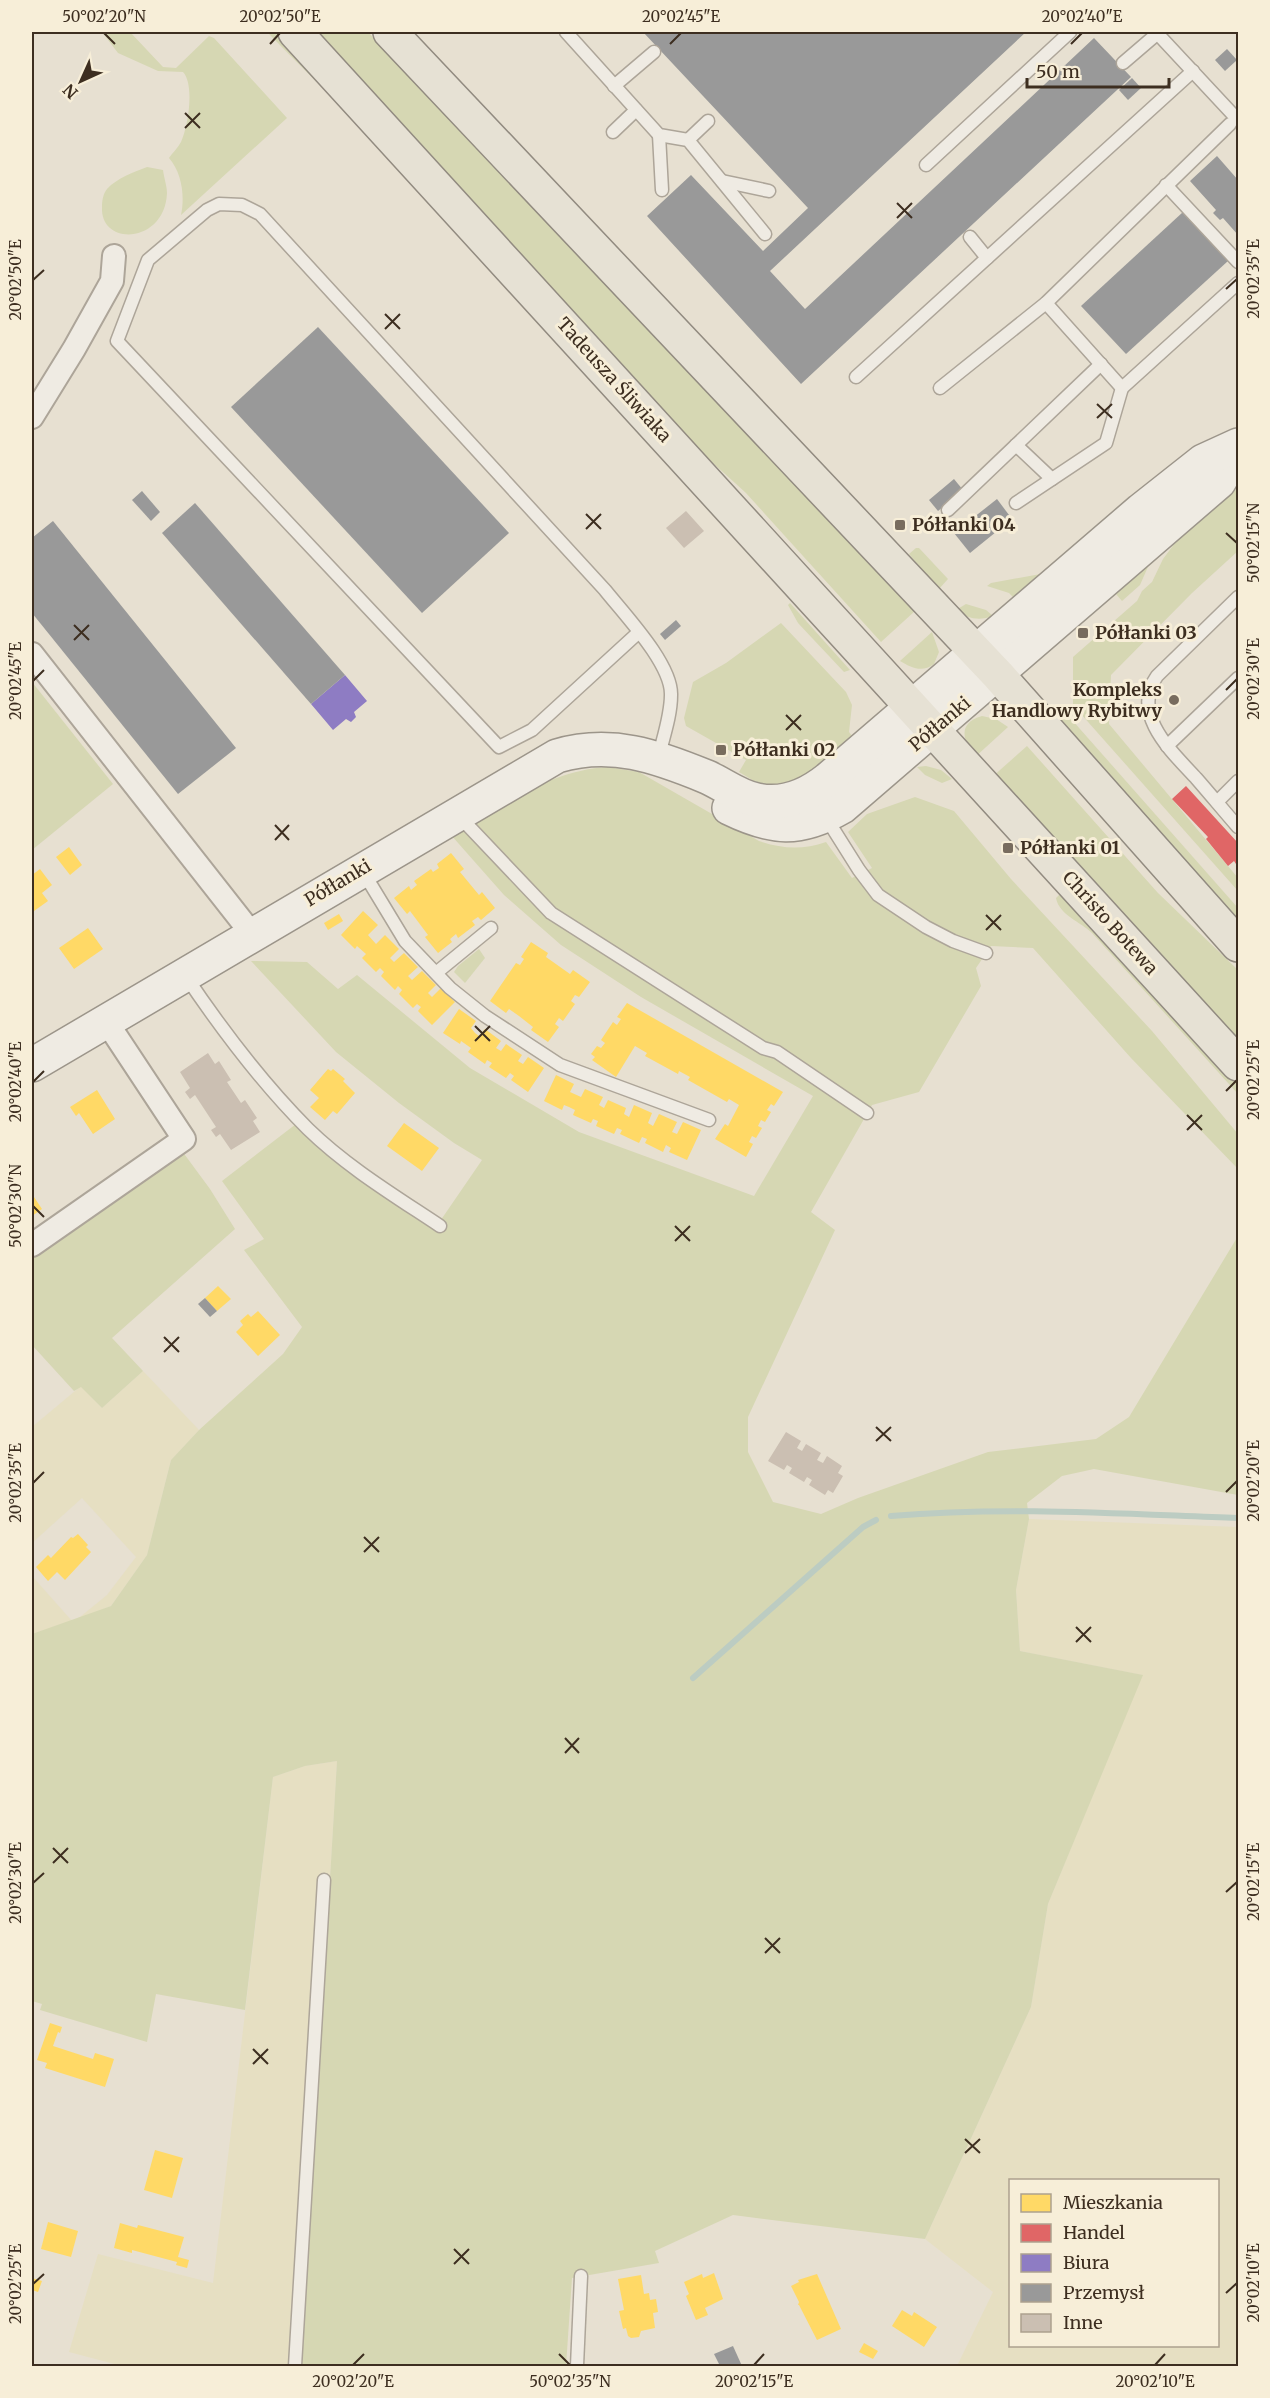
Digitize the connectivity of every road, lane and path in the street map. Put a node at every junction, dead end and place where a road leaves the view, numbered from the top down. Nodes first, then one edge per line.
1 (295, 32) edge
2 (390, 32) edge
3 (566, 32) edge
4 (1070, 32) edge
5 (1157, 32) edge
6 (654, 52) dead end
7 (1123, 63) dead end
8 (1193, 71) junction
9 (614, 86) junction
10 (636, 110) junction
11 (708, 121) dead end
12 (1234, 122) edge
13 (613, 132) dead end
14 (659, 135) junction
15 (688, 140) junction
16 (926, 165) dead end
17 (722, 182) junction
18 (1166, 185) junction
19 (662, 190) dead end
20 (769, 191) dead end
21 (765, 234) dead end
22 (970, 237) dead end
23 (114, 256) dead end
24 (987, 258) junction
25 (1239, 262) edge
26 (1239, 283) edge
27 (1046, 303) junction
28 (1101, 364) junction
29 (856, 377) dead end
30 (940, 388) dead end
31 (1122, 388) junction
32 (32, 417) edge
33 (1239, 445) edge
34 (1016, 446) junction
35 (1239, 450) edge
36 (1052, 479) junction
37 (1016, 503) dead end
38 (948, 510) dead end
39 (1239, 597) edge
40 (639, 632) junction
41 (32, 654) edge
42 (987, 664) junction
43 (1239, 678) edge
44 (922, 717) junction
45 (1167, 746) junction
46 (658, 760) junction
47 (1239, 781) edge
48 (1217, 802) junction
49 (456, 813) junction
50 (825, 816) junction
51 (1239, 827) edge
52 (362, 869) junction
53 (491, 928) dead end
54 (252, 934) junction
55 (1239, 945) edge
56 (986, 953) dead end
57 (185, 974) junction
58 (436, 974) junction
59 (106, 1021) junction
60 (1239, 1064) edge
61 (32, 1065) edge
62 (867, 1113) dead end
63 (709, 1120) dead end
64 (440, 1226) dead end
65 (32, 1245) edge
66 (324, 1880) dead end
67 (581, 2276) dead end
68 (295, 2367) edge
69 (577, 2367) edge

1 - 44 main road, Tadeusza Śliwiaka
2 - 42 main road
3 - 9 lane
4 - 16 lane
5 - 7 lane
5 - 8 lane
6 - 9 lane
8 - 12 lane
8 - 24 lane
9 - 10 lane
10 - 13 lane
10 - 14 lane
11 - 15 lane
12 - 18 lane
14 - 15 lane
14 - 19 lane
15 - 17 lane
17 - 20 lane
17 - 21 lane
18 - 25 lane
18 - 27 lane
22 - 24 lane
23 - 32 street
24 - 29 lane
26 - 31 lane
27 - 28 lane
27 - 30 lane
28 - 31 lane
28 - 34 lane
31 - 36 lane
33 - 42 street, Półłanki
34 - 36 lane
34 - 38 lane
35 - 42 street, Półłanki
36 - 37 lane
39 - 45 lane
40 - 40 lane
40 - 46 lane
41 - 54 street
42 - 44 street, Półłanki
42 - 55 main road
43 - 45 lane
44 - 46 street, Półłanki
44 - 50 street, Półłanki
44 - 60 main road, Christo Botewa
45 - 48 lane
46 - 49 street, Półłanki
46 - 50 street, Półłanki
47 - 48 lane
48 - 51 lane
49 - 52 street, Półłanki
49 - 62 lane
50 - 56 lane
52 - 54 street, Półłanki
52 - 58 lane
53 - 58 lane
54 - 57 street, Półłanki
57 - 59 street, Półłanki
57 - 64 lane
58 - 63 lane
59 - 61 street, Półłanki
59 - 65 street
66 - 68 lane
67 - 69 lane

